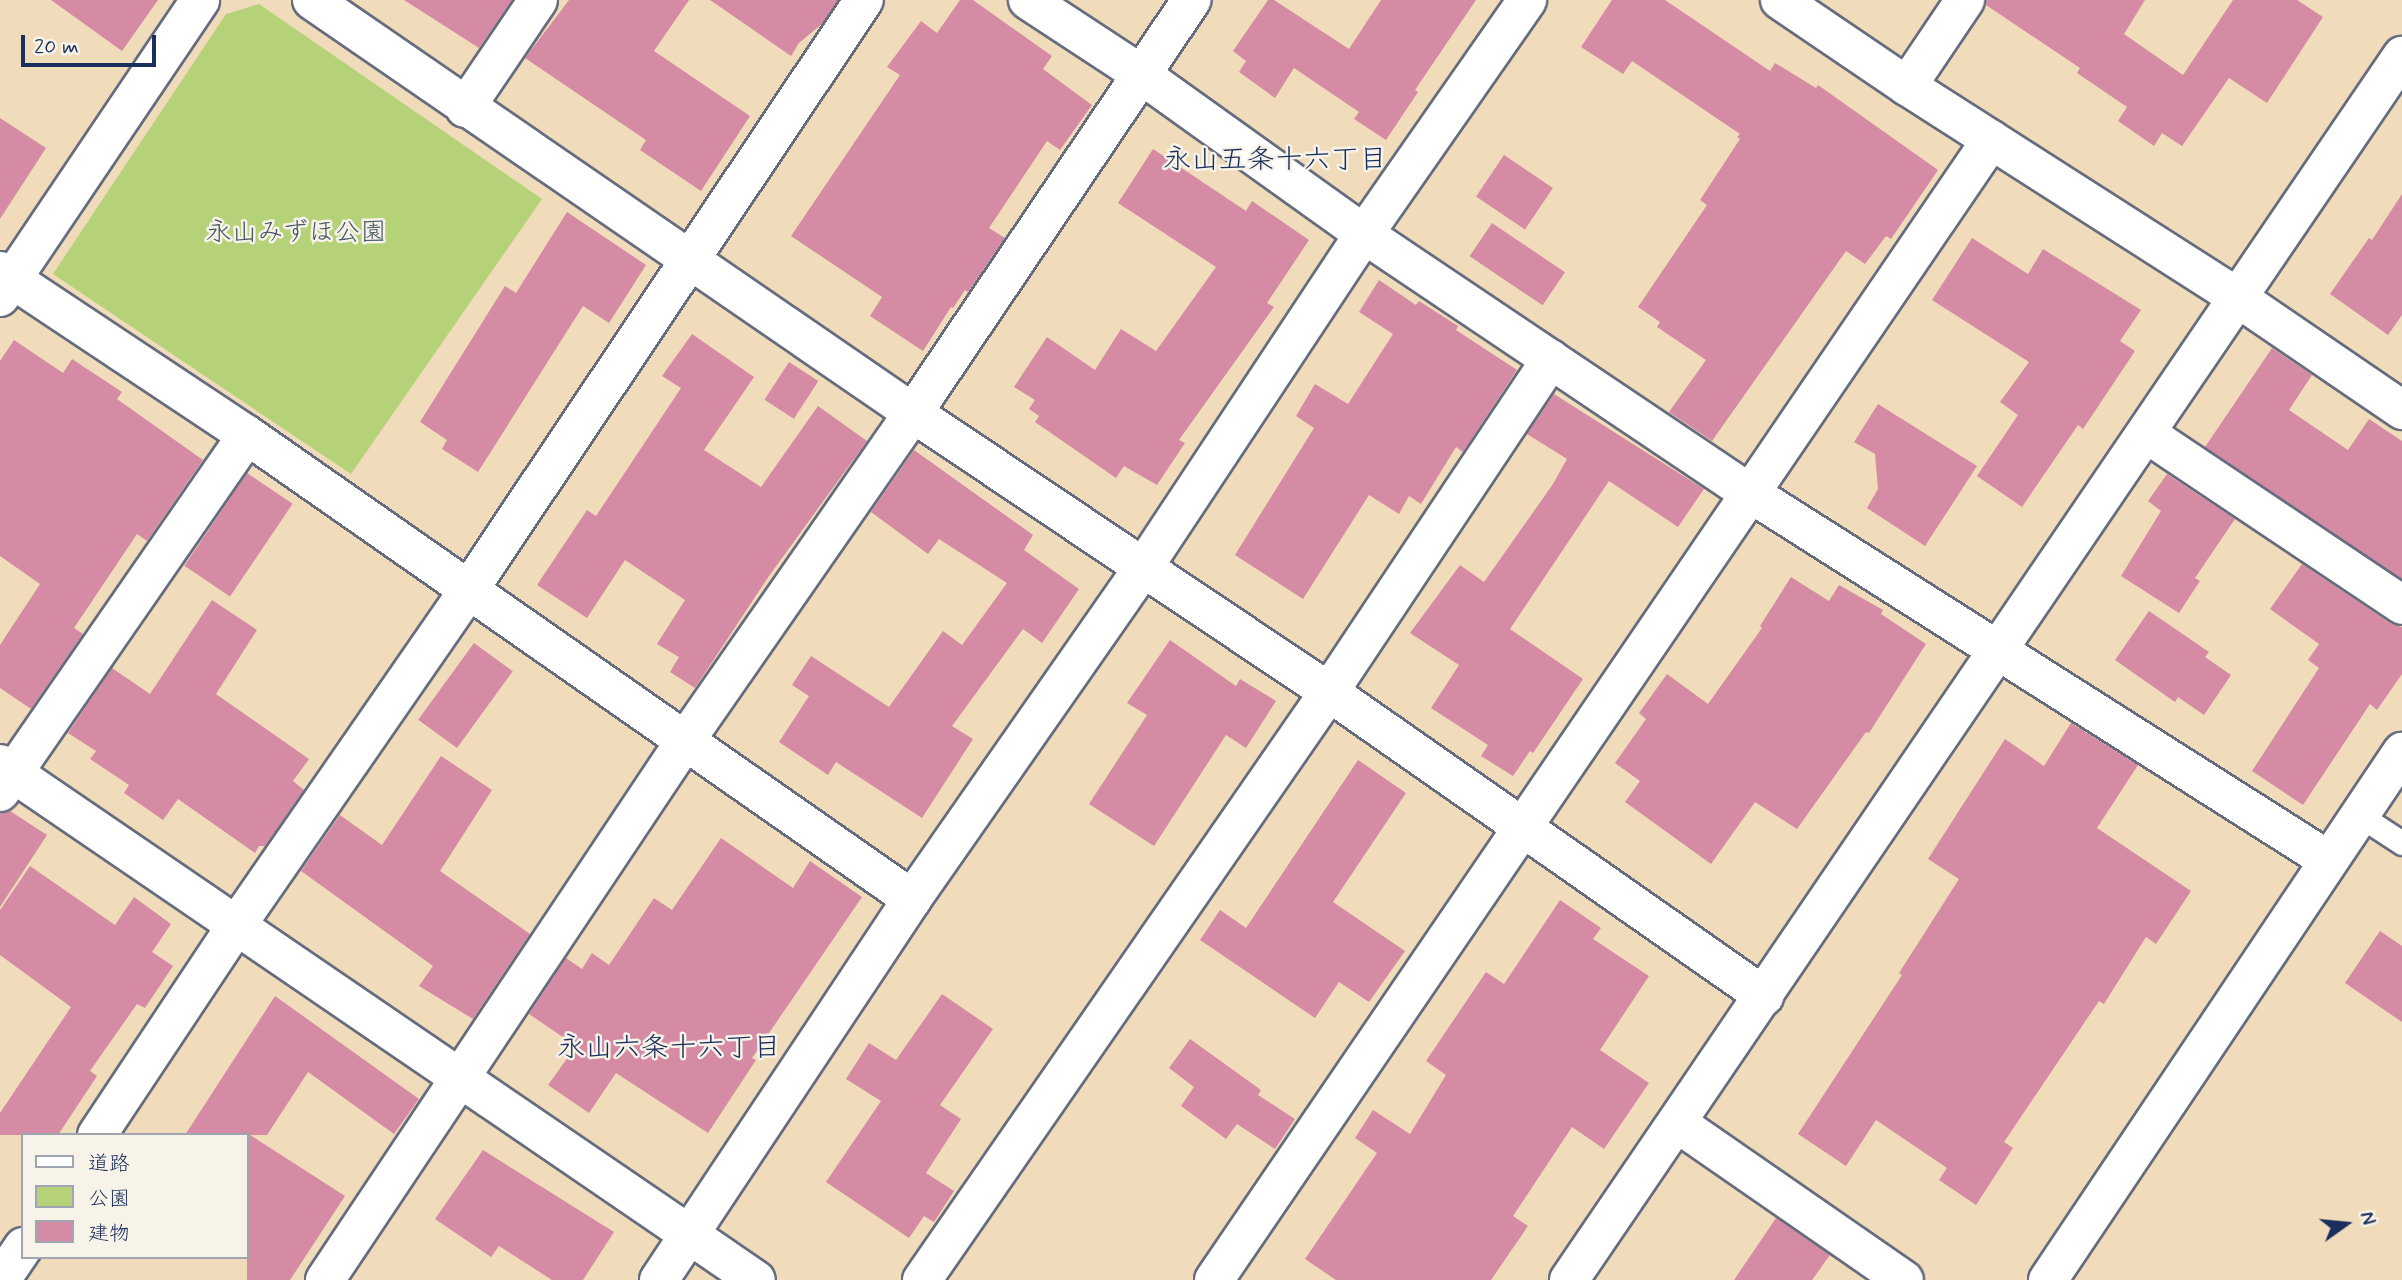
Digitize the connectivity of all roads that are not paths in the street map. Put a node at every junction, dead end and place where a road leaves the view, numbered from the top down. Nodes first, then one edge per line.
1 (200, 0) edge
2 (312, 0) edge
3 (538, 0) edge
4 (864, 0) edge
5 (1028, 0) edge
6 (1192, 0) edge
7 (1527, 0) edge
8 (1780, 0) edge
9 (1965, 0) edge
10 (2402, 55) edge
11 (1139, 73) junction
12 (1907, 86) junction
13 (465, 108) junction
14 (1991, 140) junction
15 (1364, 234) junction
16 (691, 258) junction
17 (4, 283) edge
18 (2238, 298) junction
19 (1551, 359) junction
20 (2402, 410) edge
21 (913, 413) junction
22 (2147, 434) junction
23 (247, 435) junction
24 (1750, 493) junction
25 (1143, 568) junction
26 (468, 591) junction
27 (2402, 605) edge
28 (1998, 652) junction
29 (1329, 692) junction
30 (685, 741) junction
31 (2402, 752) edge
32 (4, 776) edge
33 (2359, 815) junction
34 (1523, 826) junction
35 (2402, 843) edge
36 (2328, 860) junction
37 (912, 899) junction
38 (236, 926) junction
39 (1764, 996) junction
40 (461, 1077) junction
41 (1677, 1124) junction
42 (98, 1133) edge
43 (691, 1234) junction
44 (21, 1250) edge
45 (1, 1280) edge
46 (325, 1280) edge
47 (659, 1280) edge
48 (756, 1280) edge
49 (922, 1280) edge
50 (1214, 1280) edge
51 (1569, 1280) edge
52 (1905, 1280) edge
53 (2048, 1280) edge

1 - 17 street
2 - 13 street
3 - 13 street
4 - 16 street
5 - 11 street
6 - 11 street
7 - 15 street
8 - 12 street
9 - 12 street
10 - 18 street
11 - 15 street
11 - 21 street
12 - 14 street
13 - 16 street
14 - 18 street
14 - 24 street
15 - 19 street
15 - 25 street
16 - 21 street
16 - 26 street
17 - 23 street
18 - 20 street
18 - 22 street
19 - 24 street
19 - 29 street
21 - 25 street
21 - 30 street
22 - 27 street
22 - 28 street
23 - 26 street
23 - 32 street
24 - 28 street
24 - 34 street
25 - 29 street
25 - 37 street
26 - 30 street
26 - 38 street
28 - 36 street
28 - 39 street
29 - 34 street
29 - 49 street
30 - 37 street
30 - 40 street
31 - 33 street
32 - 38 street
33 - 35 lane
33 - 36 street
34 - 39 street
34 - 50 street
36 - 53 street
37 - 43 street
38 - 40 street
38 - 42 street
39 - 41 street
40 - 43 street
40 - 46 street
41 - 51 street
41 - 52 street
43 - 47 street
43 - 48 street
44 - 45 street

